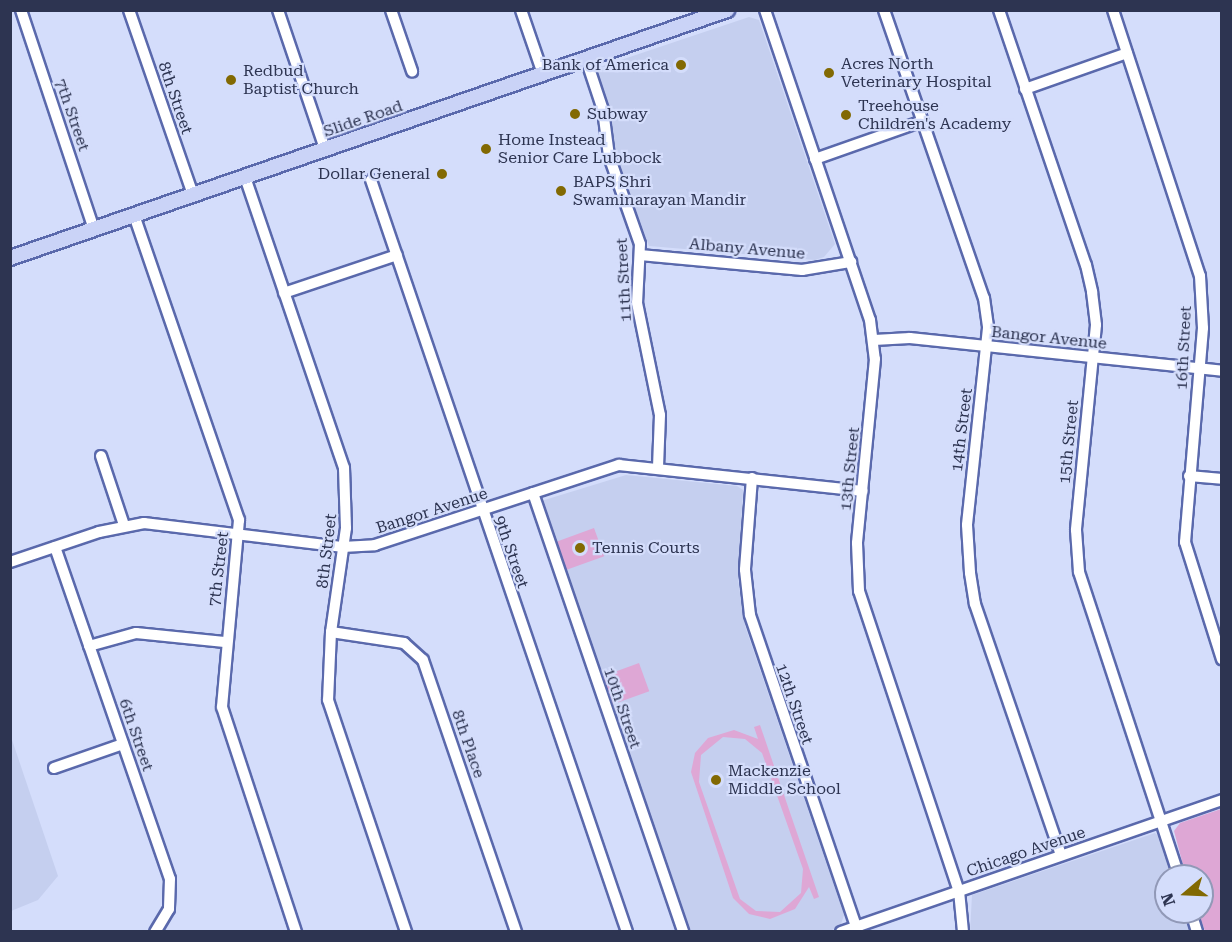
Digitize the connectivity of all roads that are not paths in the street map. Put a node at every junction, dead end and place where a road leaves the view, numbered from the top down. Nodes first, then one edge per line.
1 (21, 10) edge
2 (129, 10) edge
3 (278, 10) edge
4 (391, 10) edge
5 (521, 10) edge
6 (727, 10) edge
7 (765, 10) edge
8 (884, 10) edge
9 (999, 10) edge
10 (1113, 10) edge
11 (1127, 53) junction
12 (586, 59) junction
13 (412, 71) dead end
14 (543, 74) junction
15 (1025, 89) junction
16 (923, 122) junction
17 (325, 149) junction
18 (815, 159) junction
19 (245, 177) junction
20 (372, 180) dead end
21 (193, 195) junction
22 (134, 215) junction
23 (94, 229) junction
24 (397, 255) junction
25 (640, 255) junction
26 (10, 258) edge
27 (851, 262) junction
28 (284, 293) junction
29 (874, 340) junction
30 (986, 346) junction
31 (1093, 358) junction
32 (1199, 369) junction
33 (1221, 371) edge
34 (101, 456) dead end
35 (658, 468) junction
36 (1189, 476) junction
37 (752, 478) junction
38 (1221, 479) edge
39 (863, 491) junction
40 (533, 493) junction
41 (481, 511) junction
42 (124, 525) junction
43 (239, 533) junction
44 (55, 547) junction
45 (342, 547) junction
46 (10, 562) edge
47 (331, 633) junction
48 (225, 642) junction
49 (89, 646) junction
50 (1221, 659) edge
51 (123, 744) junction
52 (54, 768) dead end
53 (1221, 800) edge
54 (1163, 820) junction
55 (1061, 855) junction
56 (1176, 864) edge
57 (959, 891) junction
58 (857, 929) edge
59 (155, 932) edge
60 (296, 932) edge
61 (406, 932) edge
62 (516, 932) edge
63 (627, 932) edge
64 (683, 932) edge
65 (841, 932) edge
66 (963, 932) edge

1 - 23 street, 7th Street
2 - 21 street, 8th Street
3 - 17 street
4 - 13 street
5 - 14 street
6 - 12 main road, Slide Road
7 - 18 street, 13th Street
8 - 16 street, 14th Street
9 - 15 street, 15th Street
10 - 11 street, 16th Street
11 - 15 street
11 - 32 street, 16th Street
12 - 14 main road, Slide Road
12 - 25 street, 11th Street
14 - 17 main road, Slide Road
15 - 31 street, 15th Street
16 - 18 street
16 - 30 street, 14th Street
17 - 19 main road, Slide Road
18 - 27 street, 13th Street
19 - 21 main road, Slide Road
19 - 28 street, 8th Street
20 - 24 street, 9th Street
21 - 22 main road, Slide Road
22 - 23 main road, Slide Road
22 - 43 street, 7th Street
23 - 26 main road, Slide Road
24 - 28 street
24 - 41 street, 9th Street
25 - 27 street, Albany Avenue
25 - 35 street, 11th Street
27 - 29 street, 13th Street
28 - 45 street, 8th Street
29 - 30 street, Bangor Avenue
29 - 39 street, 13th Street
30 - 31 street, Bangor Avenue
30 - 55 street, 14th Street
31 - 32 street, Bangor Avenue
31 - 54 street, 15th Street
32 - 33 street, Bangor Avenue
32 - 36 street, 16th Street
34 - 42 street
35 - 37 street, Bangor Avenue
35 - 40 street, Bangor Avenue
36 - 38 street
36 - 50 street, 16th Street
37 - 39 street, Bangor Avenue
37 - 58 street, 12th Street
39 - 57 street, 13th Street
40 - 41 street, Bangor Avenue
40 - 64 street, 10th Street
41 - 45 street, Bangor Avenue
41 - 63 street, 9th Street
42 - 43 street, Bangor Avenue
42 - 44 street, Bangor Avenue
43 - 45 street, Bangor Avenue
43 - 48 street, 7th Street
44 - 46 street, Bangor Avenue
44 - 49 street, 6th Street
45 - 47 street, 8th Street
47 - 61 street, 8th Street
47 - 62 street, 8th Place
48 - 49 street
48 - 60 street, 7th Street
49 - 51 street, 6th Street
51 - 52 street
51 - 59 street, 6th Street
53 - 54 street, Chicago Avenue
54 - 55 street, Chicago Avenue
54 - 56 street, 15th Street
55 - 57 street, Chicago Avenue
57 - 58 street, Chicago Avenue
57 - 66 street, 13th Street
58 - 65 street, Chicago Avenue

